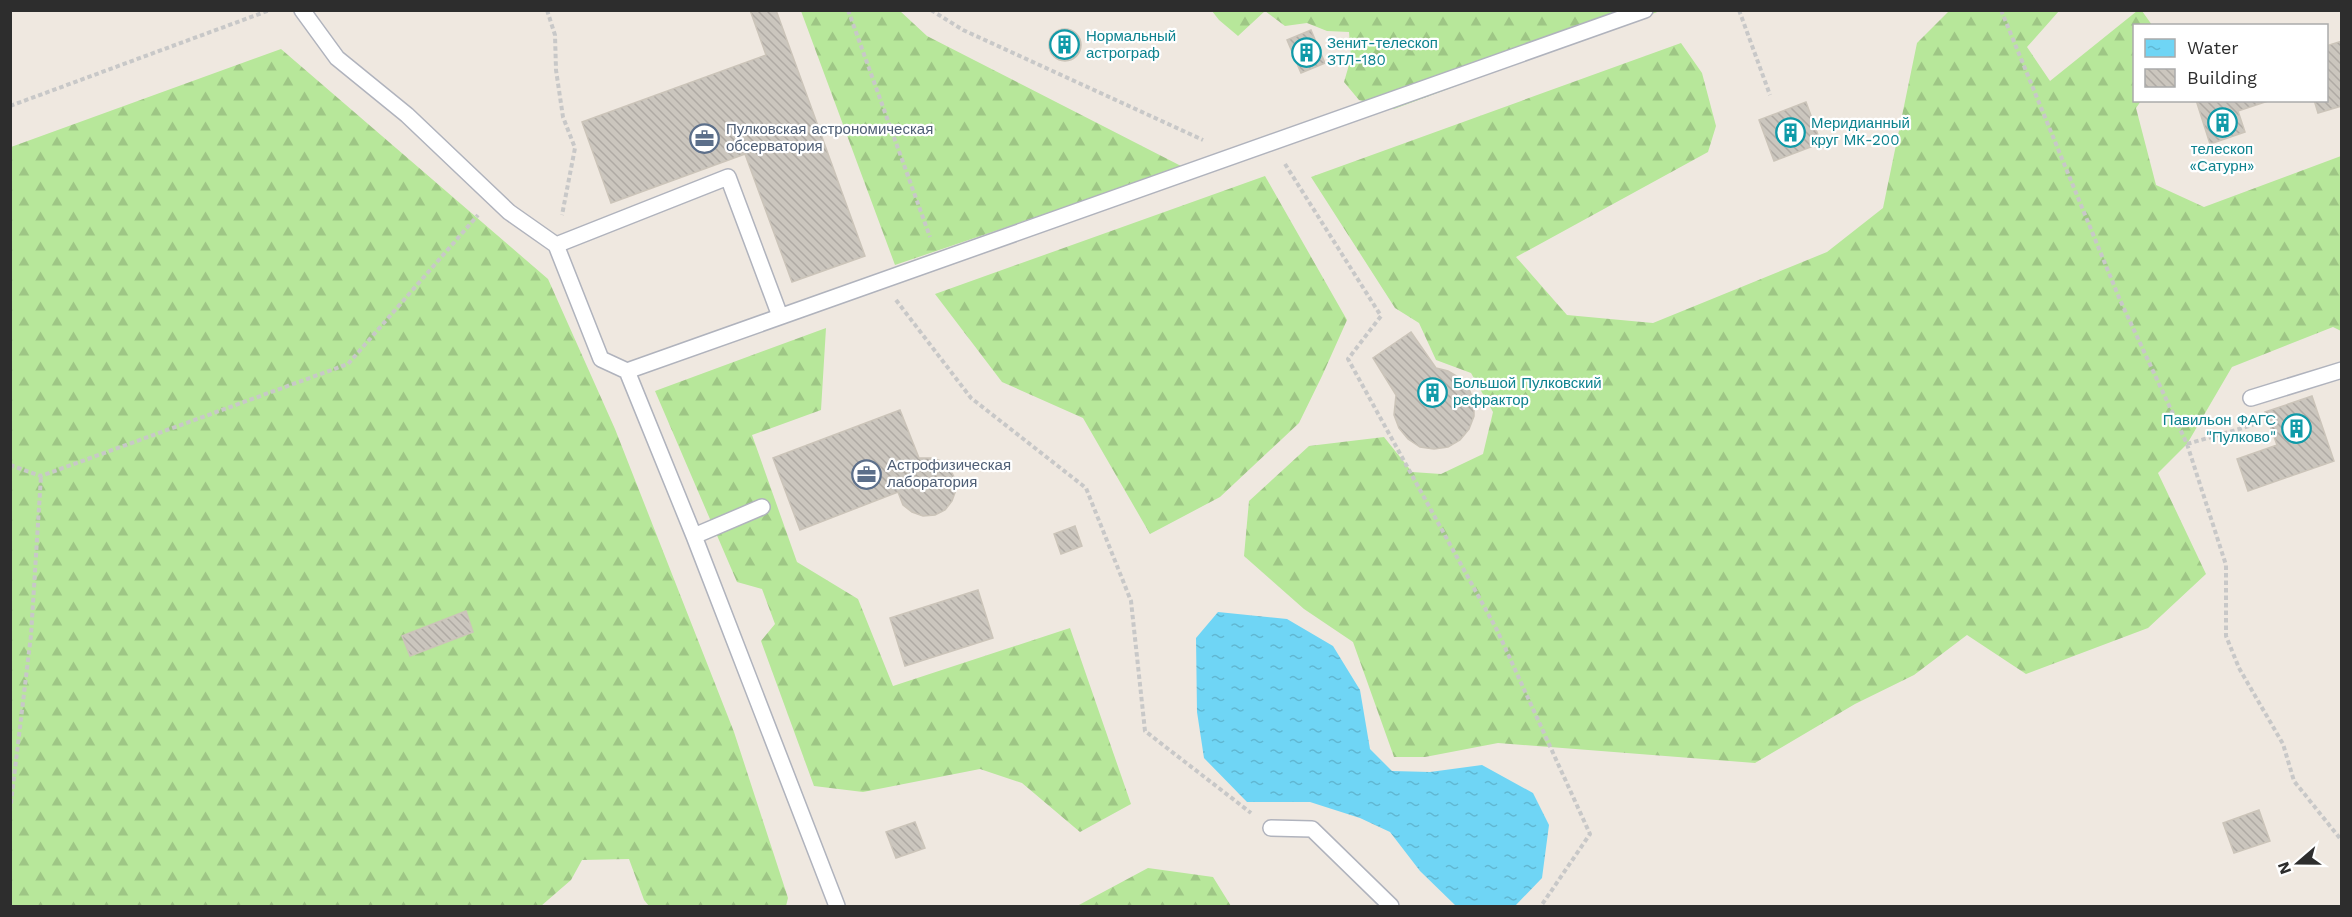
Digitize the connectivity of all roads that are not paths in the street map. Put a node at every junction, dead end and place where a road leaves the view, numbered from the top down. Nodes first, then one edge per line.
1 (302, 10) edge
2 (1645, 10) edge
3 (556, 245) junction
4 (780, 316) junction
5 (627, 370) junction
6 (2342, 370) edge
7 (2251, 398) dead end
8 (762, 507) dead end
9 (694, 536) junction
10 (1271, 828) road end
11 (837, 906) edge
12 (1391, 906) edge

1 - 3 lane
2 - 4 lane
3 - 4 lane
3 - 5 lane
4 - 5 lane
5 - 9 lane
6 - 7 lane
8 - 9 lane
9 - 11 lane
10 - 12 lane

